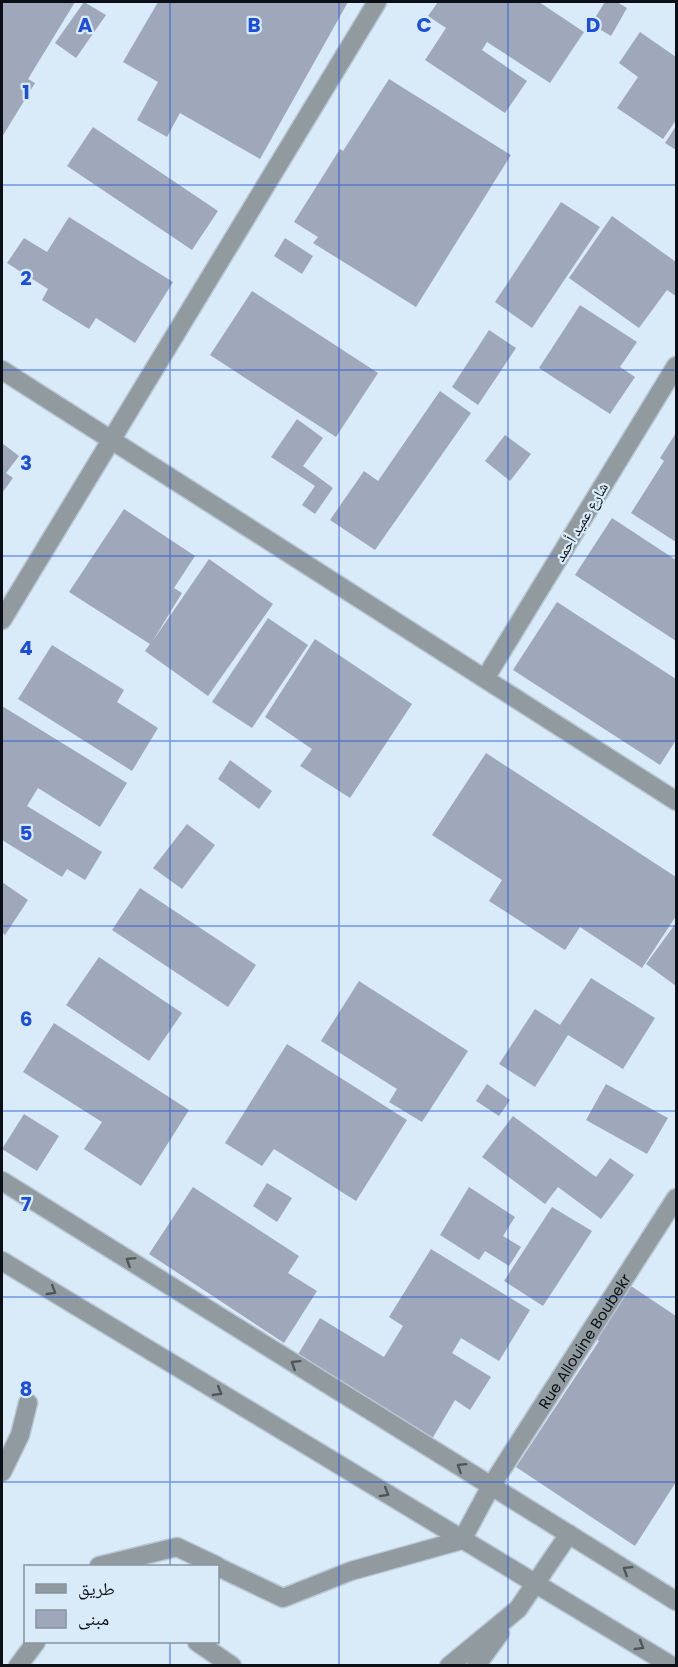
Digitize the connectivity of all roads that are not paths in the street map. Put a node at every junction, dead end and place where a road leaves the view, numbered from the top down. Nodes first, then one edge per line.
1 (377, 2) edge
2 (676, 366) edge
3 (2, 370) edge
4 (112, 440) junction
5 (2, 620) edge
6 (486, 677) junction
7 (676, 801) edge
8 (2, 1181) edge
9 (676, 1198) edge
10 (2, 1261) edge
11 (28, 1403) dead end
12 (2, 1472) edge
13 (491, 1486) junction
14 (569, 1534) junction
15 (462, 1540) junction
16 (103, 1565) edge
17 (213, 1565) edge
18 (219, 1568) edge
19 (535, 1585) junction
20 (676, 1601) edge
21 (518, 1609) junction
22 (34, 1643) edge
23 (200, 1643) edge
24 (18, 1665) edge
25 (232, 1665) edge
26 (449, 1665) edge
27 (476, 1665) edge
28 (672, 1665) edge

1 - 4 street
2 - 6 street, شارع عميد أحمد
3 - 4 street
4 - 5 street
4 - 6 street
6 - 7 street
13 -> 8 street
9 - 13 street, Rue Allouine Boubekr
10 -> 15 street
11 - 12 street
13 - 14 street
13 - 15 street, Rue Allouine Boubekr
14 - 19 street
20 -> 14 street
15 - 18 street
15 - 19 street
16 - 17 street
19 - 21 street
19 -> 28 street
21 - 26 street
21 - 27 street
22 - 24 street
23 - 25 street

